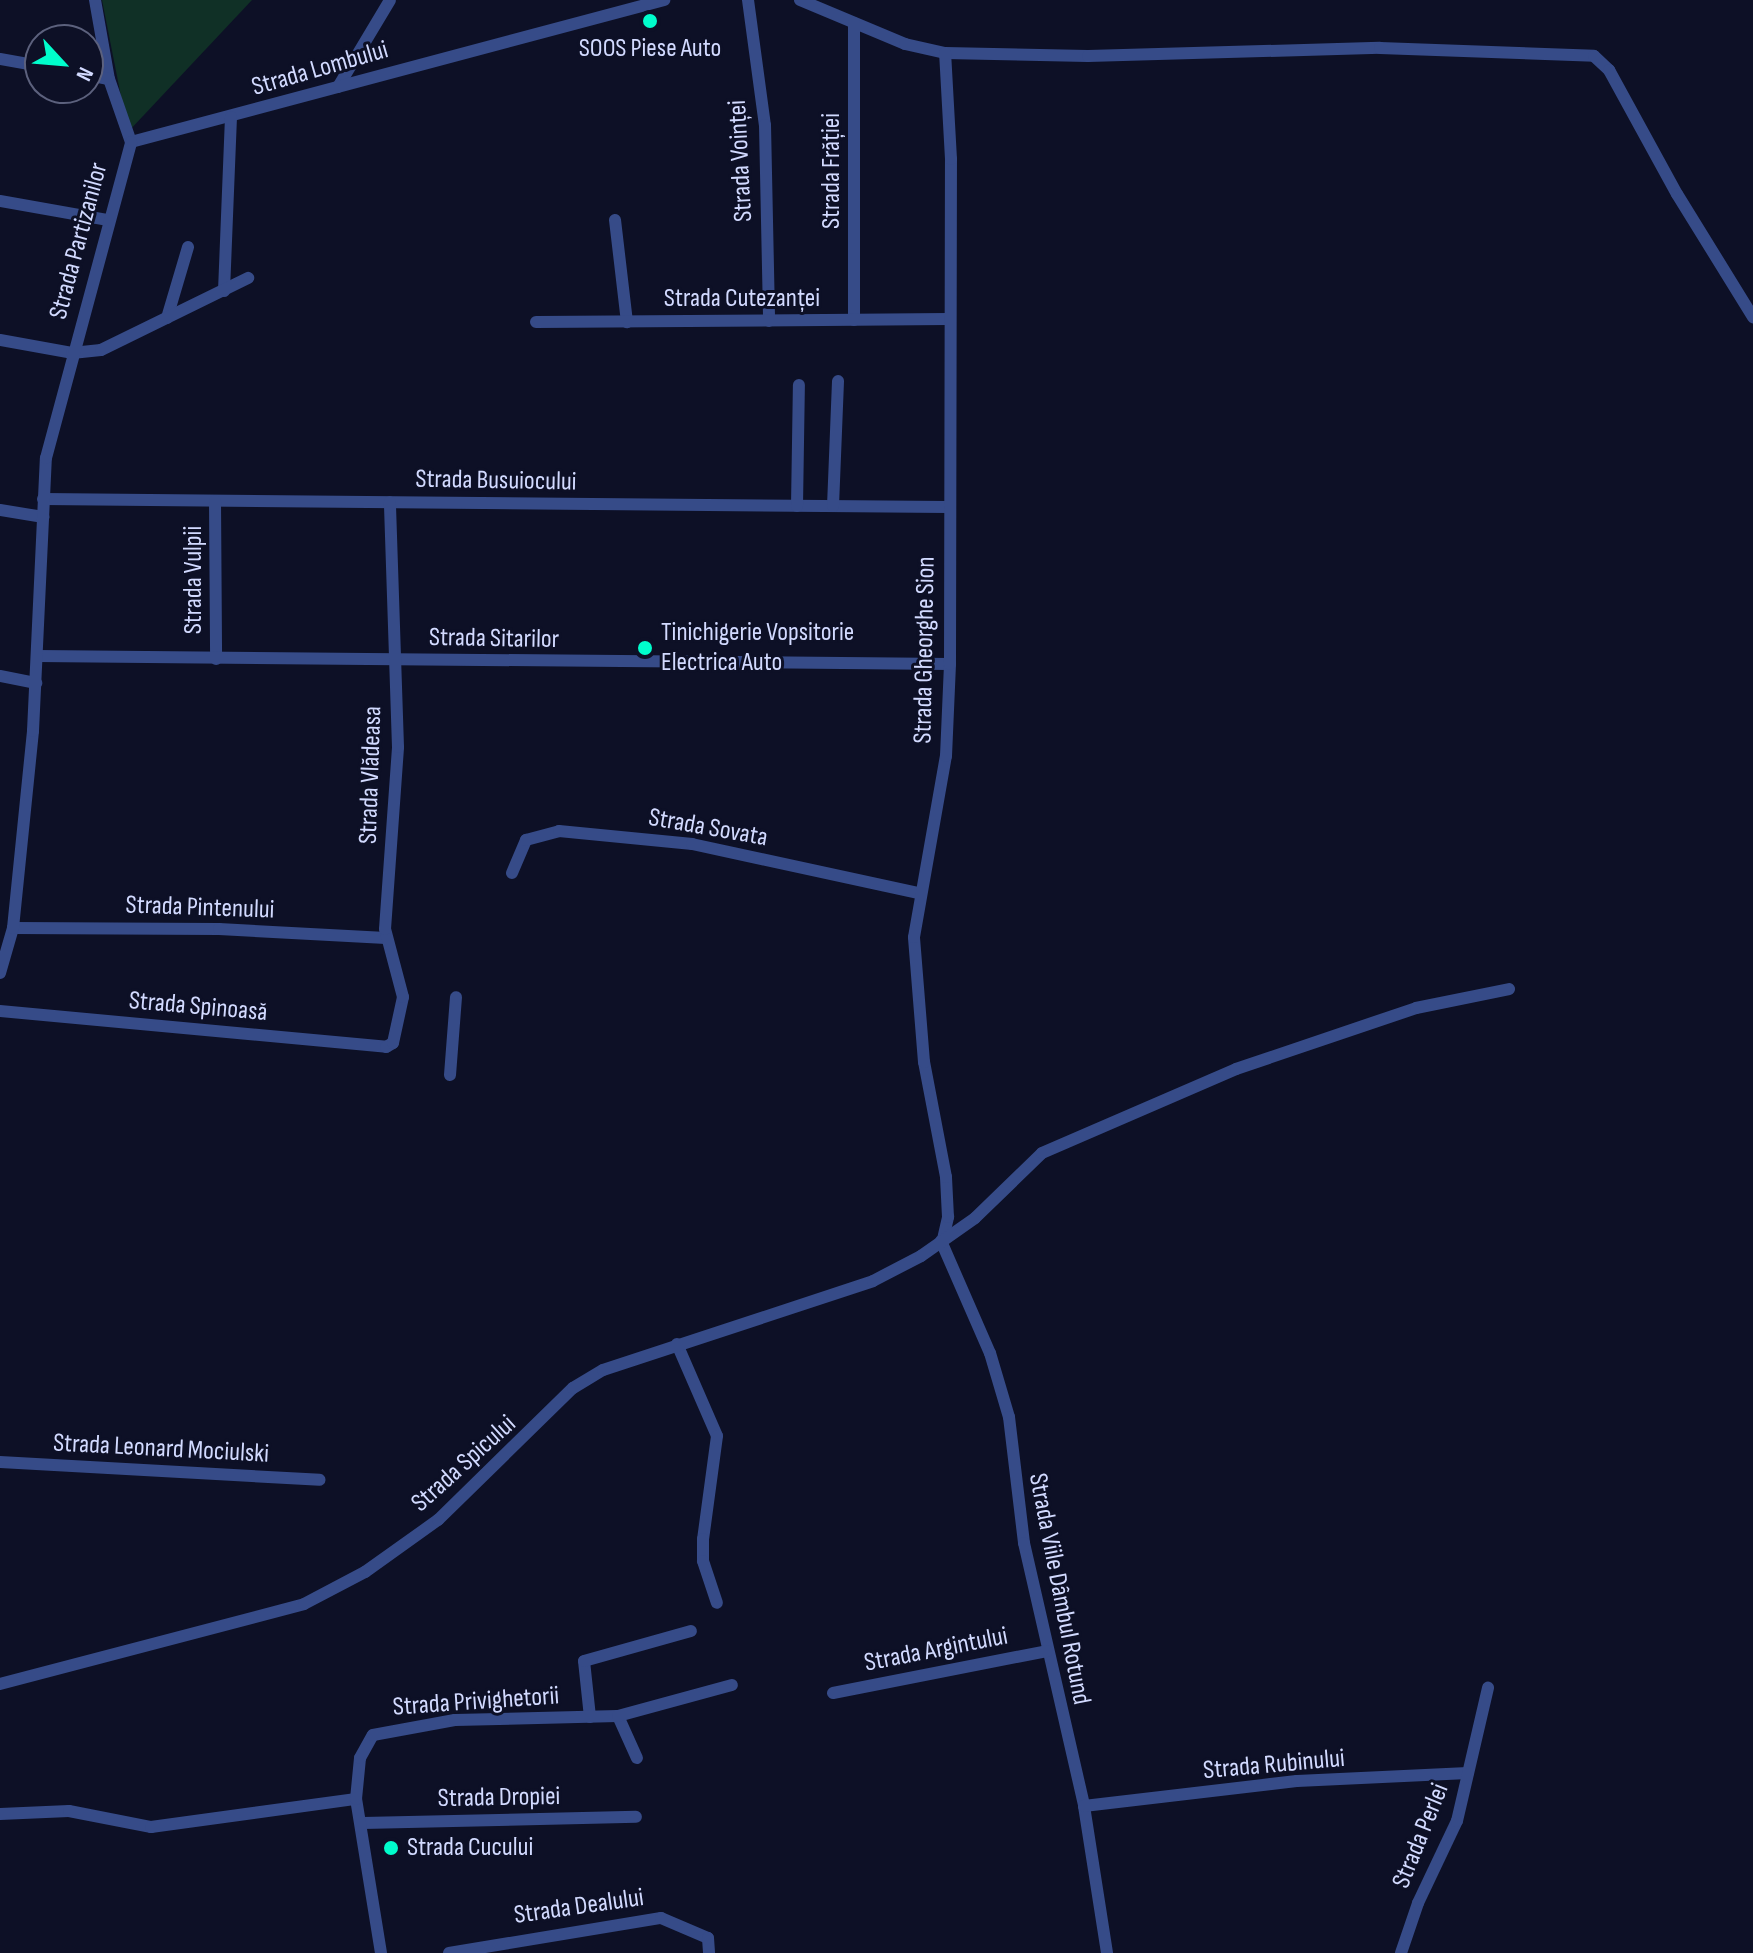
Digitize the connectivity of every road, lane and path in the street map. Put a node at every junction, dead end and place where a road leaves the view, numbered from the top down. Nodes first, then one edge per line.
1 (95, 0) edge
2 (390, 0) edge
3 (664, 0) edge
4 (748, 0) edge
5 (800, 0) edge
6 (854, 23) junction
7 (945, 53) junction
8 (0, 59) edge
9 (24, 63) edge
10 (104, 78) edge
11 (109, 79) junction
12 (338, 87) junction
13 (231, 117) junction
14 (131, 142) junction
15 (0, 201) edge
16 (108, 220) junction
17 (615, 220) dead end
18 (188, 247) dead end
19 (248, 278) dead end
20 (224, 291) junction
21 (1753, 317) edge
22 (167, 318) junction
23 (948, 319) junction
24 (854, 320) junction
25 (769, 321) junction
26 (536, 322) dead end
27 (627, 322) junction
28 (0, 340) edge
29 (72, 353) junction
30 (838, 381) dead end
31 (799, 385) dead end
32 (43, 499) junction
33 (215, 501) junction
34 (390, 502) junction
35 (797, 506) junction
36 (833, 506) junction
37 (948, 507) junction
38 (0, 510) edge
39 (43, 517) junction
40 (37, 656) junction
41 (216, 659) junction
42 (394, 659) junction
43 (950, 664) junction
44 (0, 676) edge
45 (36, 683) junction
46 (512, 873) dead end
47 (919, 893) junction
48 (13, 928) junction
49 (386, 938) junction
50 (0, 973) edge
51 (1509, 989) dead end
52 (456, 997) dead end
53 (0, 1011) edge
54 (391, 1045) joint
55 (450, 1075) dead end
56 (941, 1241) junction
57 (677, 1344) junction
58 (0, 1462) edge
59 (319, 1480) dead end
60 (717, 1603) dead end
61 (691, 1631) dead end
62 (1047, 1651) junction
63 (0, 1684) edge
64 (732, 1685) dead end
65 (1488, 1688) dead end
66 (833, 1693) dead end
67 (618, 1716) junction
68 (590, 1717) junction
69 (637, 1758) dead end
70 (1468, 1773) junction
71 (356, 1799) junction
72 (1084, 1806) junction
73 (0, 1814) edge
74 (636, 1817) dead end
75 (363, 1823) junction
76 (710, 1948) edge
77 (381, 1953) edge
78 (449, 1953) edge
79 (1107, 1953) edge
80 (1401, 1953) edge

1 - 11 street
2 - 12 street
3 - 12 street, Strada Lombului
4 - 25 street, Strada Voinței
5 - 6 street
6 - 7 street
6 - 24 street, Strada Frăției
7 - 21 street
7 - 23 street, Strada Gheorghe Sion
8 - 9 street
10 - 11 street
11 - 14 street
12 - 13 street, Strada Lombului
13 - 14 street, Strada Lombului
13 - 20 street
14 - 16 street, Strada Partizanilor
15 - 16 street
16 - 29 street, Strada Partizanilor
17 - 27 street
18 - 22 street
19 - 20 street, Strada Partizanilor
20 - 22 street, Strada Partizanilor
22 - 29 street, Strada Partizanilor
23 - 24 street, Strada Cutezanței
23 - 37 street, Strada Gheorghe Sion
24 - 25 street, Strada Cutezanței
25 - 27 street, Strada Cutezanței
26 - 27 street, Strada Cutezanței
28 - 29 street
29 - 32 street, Strada Partizanilor
30 - 36 street
31 - 35 street
32 - 33 street, Strada Busuiocului
32 - 39 street, Strada Partizanilor
33 - 34 street, Strada Busuiocului
33 - 41 street, Strada Vulpii
34 - 35 street, Strada Busuiocului
34 - 42 street, Strada Vlădeasa
35 - 36 street, Strada Busuiocului
36 - 37 street, Strada Busuiocului
37 - 43 street, Strada Gheorghe Sion
38 - 39 street
39 - 40 street, Strada Partizanilor
40 - 41 street, Strada Sitarilor
40 - 45 street, Strada Partizanilor
41 - 42 street, Strada Sitarilor
42 - 43 street, Strada Sitarilor
42 - 49 street, Strada Vlădeasa
43 - 47 street, Strada Gheorghe Sion
44 - 45 street
45 - 48 street, Strada Partizanilor
46 - 47 street, Strada Sovata
47 - 56 street, Strada Gheorghe Sion
48 - 49 street, Strada Pintenului
48 - 50 street, Strada Partizanilor
49 - 54 street, Strada Vlădeasa
51 - 56 street, Strada Spicului
52 - 55 street
53 - 54 street, Strada Spinoasă
56 - 57 street, Strada Spicului
56 - 62 street, Strada Viile Dâmbul Rotund
57 - 60 street
57 - 63 street, Strada Spicului
58 - 59 street, Strada Leonard Mociulski
61 - 68 street, Strada Privighetorii
62 - 66 street, Strada Argintului
62 - 72 street, Strada Viile Dâmbul Rotund
64 - 67 street, Strada Privighetorii
65 - 70 street, Strada Perlei
67 - 68 street, Strada Privighetorii
67 - 69 street
68 - 71 street, Strada Privighetorii
70 - 72 street, Strada Rubinului
70 - 80 street, Strada Perlei
71 - 73 street
71 - 75 street
72 - 79 street, Strada Viile Dâmbul Rotund
74 - 75 street, Strada Dropiei
75 - 77 street
76 - 78 street, Strada Dealului

